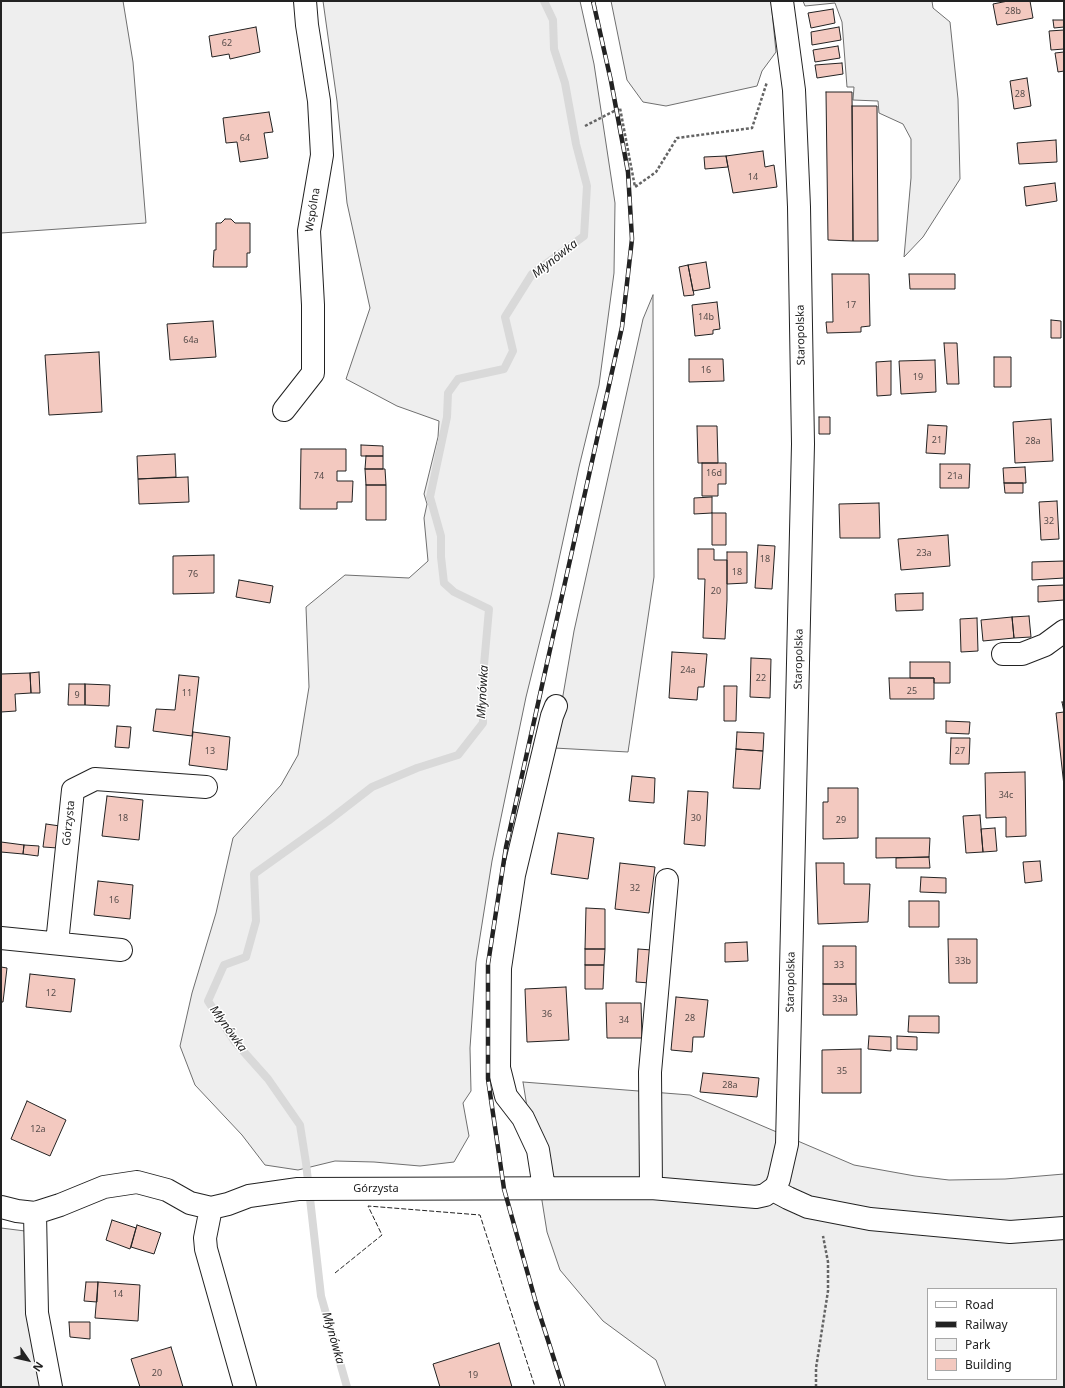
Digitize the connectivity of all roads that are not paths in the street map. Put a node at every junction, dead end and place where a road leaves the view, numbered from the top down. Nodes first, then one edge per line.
1 (305, 1) edge
2 (782, 1) edge
3 (284, 410) dead end
4 (1064, 631) edge
5 (1002, 654) dead end
6 (554, 711) dead end
7 (206, 787) dead end
8 (667, 880) dead end
9 (1, 938) edge
10 (57, 943) junction
11 (121, 950) dead end
12 (544, 1188) junction
13 (651, 1188) junction
14 (773, 1190) junction
15 (1, 1207) edge
16 (211, 1208) junction
17 (36, 1213) junction
18 (1064, 1228) edge
19 (51, 1387) edge
20 (245, 1387) edge

1 - 3 street, Wspólna
2 - 14 street, Staropolska
4 - 5 street
6 - 12 street
7 - 10 street, Górzysta
8 - 13 street
9 - 10 street
10 - 11 street
12 - 13 street
12 - 16 street, Górzysta
13 - 14 street
14 - 18 street
15 - 17 street, Górzysta
16 - 17 street, Górzysta
16 - 20 street
17 - 19 street

